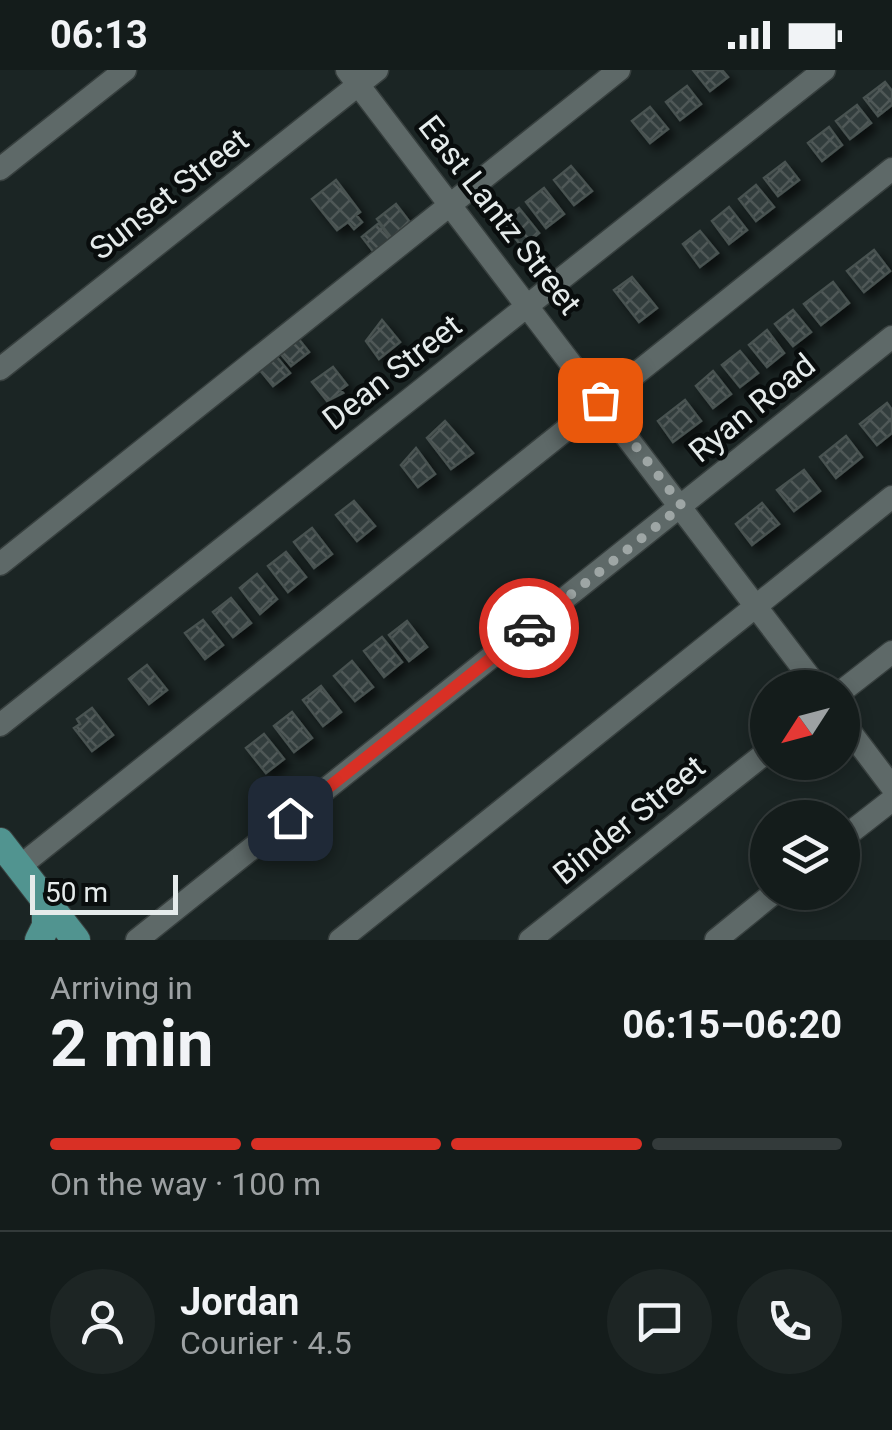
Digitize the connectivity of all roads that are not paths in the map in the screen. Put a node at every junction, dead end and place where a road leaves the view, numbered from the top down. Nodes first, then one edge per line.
1 (125, 70) edge
2 (378, 70) edge
3 (619, 70) edge
4 (824, 70) edge
5 (353, 78) edge
6 (892, 168) edge
7 (0, 169) edge
8 (451, 205) junction
9 (528, 306) junction
10 (892, 338) edge
11 (0, 369) edge
12 (600, 400) junction
13 (892, 496) edge
14 (682, 506) junction
15 (0, 564) edge
16 (756, 606) junction
17 (892, 652) edge
18 (804, 670) edge
19 (860, 677) edge
20 (0, 724) edge
21 (860, 745) edge
22 (750, 765) edge
23 (892, 787) edge
24 (892, 800) edge
25 (860, 825) edge
26 (0, 842) edge
27 (19, 867) junction
28 (46, 901) junction
29 (753, 910) edge
30 (39, 940) edge
31 (76, 940) edge
32 (136, 940) edge
33 (340, 940) edge
34 (530, 940) edge
35 (716, 940) edge

1 - 7 street
2 - 5 street, Sunset Street
3 - 8 street
4 - 9 street, Dean Street
5 - 8 street, East Lantz Street
5 - 11 street, Sunset Street
6 - 12 street
8 - 9 street, East Lantz Street
8 - 15 street
9 - 12 street, East Lantz Street
9 - 20 street, Dean Street
10 - 14 street, Ryan Road
12 - 14 street, East Lantz Street
12 - 27 street
13 - 16 street
14 - 16 street, East Lantz Street
14 - 32 street, Ryan Road
16 - 18 street, East Lantz Street
16 - 33 street
17 - 19 street
21 - 23 street
22 - 34 street, Binder Street
24 - 25 street
26 - 27 main road
27 - 28 main road
28 - 30 main road
28 - 31 main road
29 - 35 street

